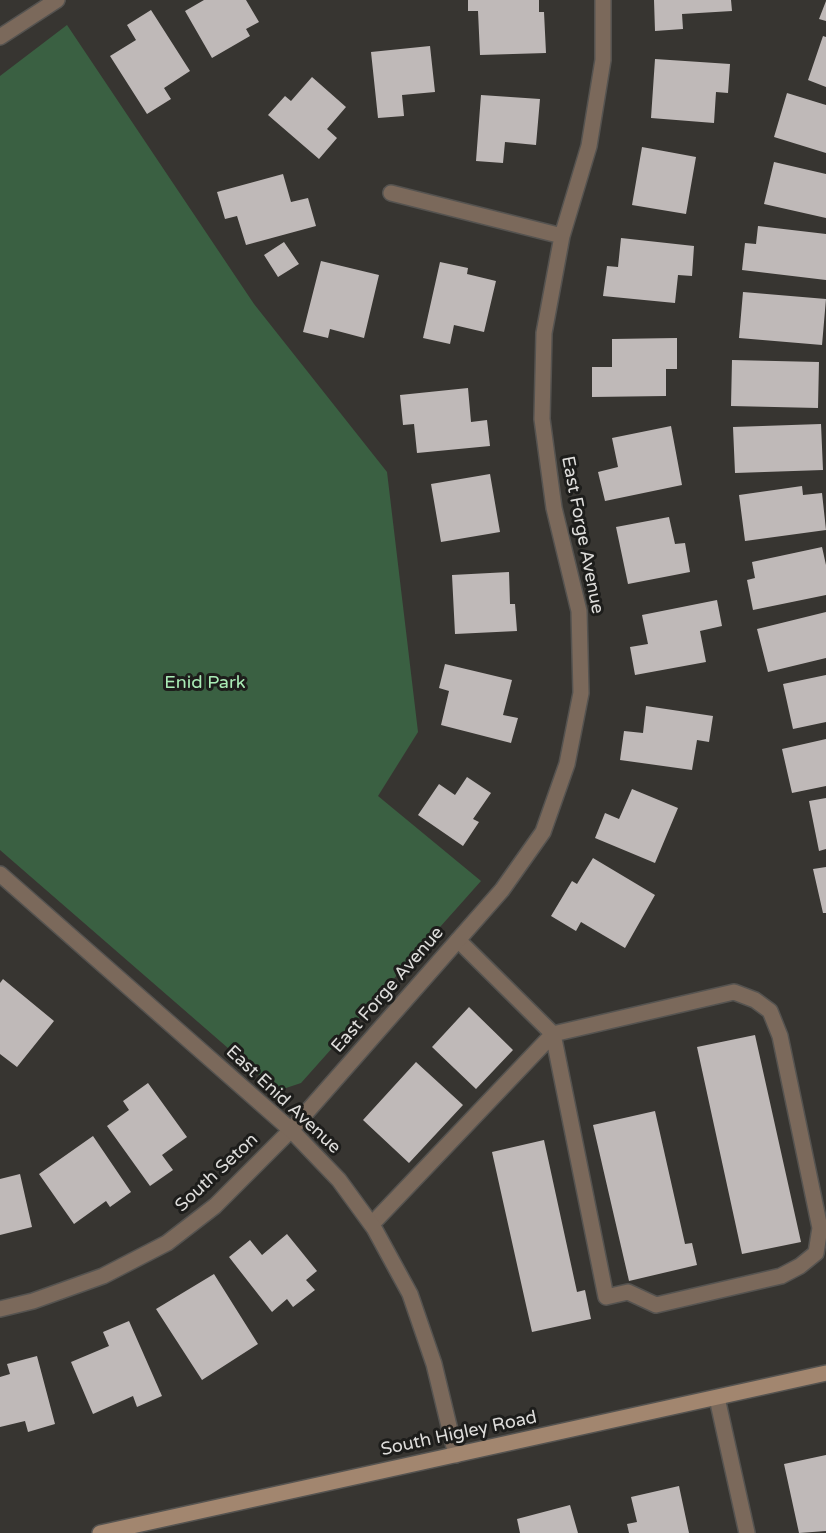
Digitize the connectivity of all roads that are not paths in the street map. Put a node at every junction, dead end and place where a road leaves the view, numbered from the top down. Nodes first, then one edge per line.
1 (57, 0) edge
2 (603, 0) edge
3 (0, 37) edge
4 (391, 193) dead end
5 (562, 236) junction
6 (0, 874) edge
7 (458, 940) junction
8 (553, 1034) junction
9 (291, 1130) junction
10 (372, 1224) junction
11 (0, 1309) edge
12 (826, 1373) edge
13 (717, 1398) junction
14 (456, 1455) junction
15 (100, 1533) edge
16 (747, 1533) edge

1 - 3 street
2 - 5 street, East Forge Avenue
4 - 5 street
5 - 7 street, East Forge Avenue
6 - 9 street, East Enid Avenue
7 - 8 street
7 - 9 street, East Forge Avenue
8 - 8 street
8 - 10 street
9 - 10 street, East Enid Avenue
9 - 11 street, South Seton
10 - 14 street, East Enid Avenue
12 - 13 main road, South Higley Road
13 - 14 main road, South Higley Road
13 - 16 street
14 - 15 main road, South Higley Road

